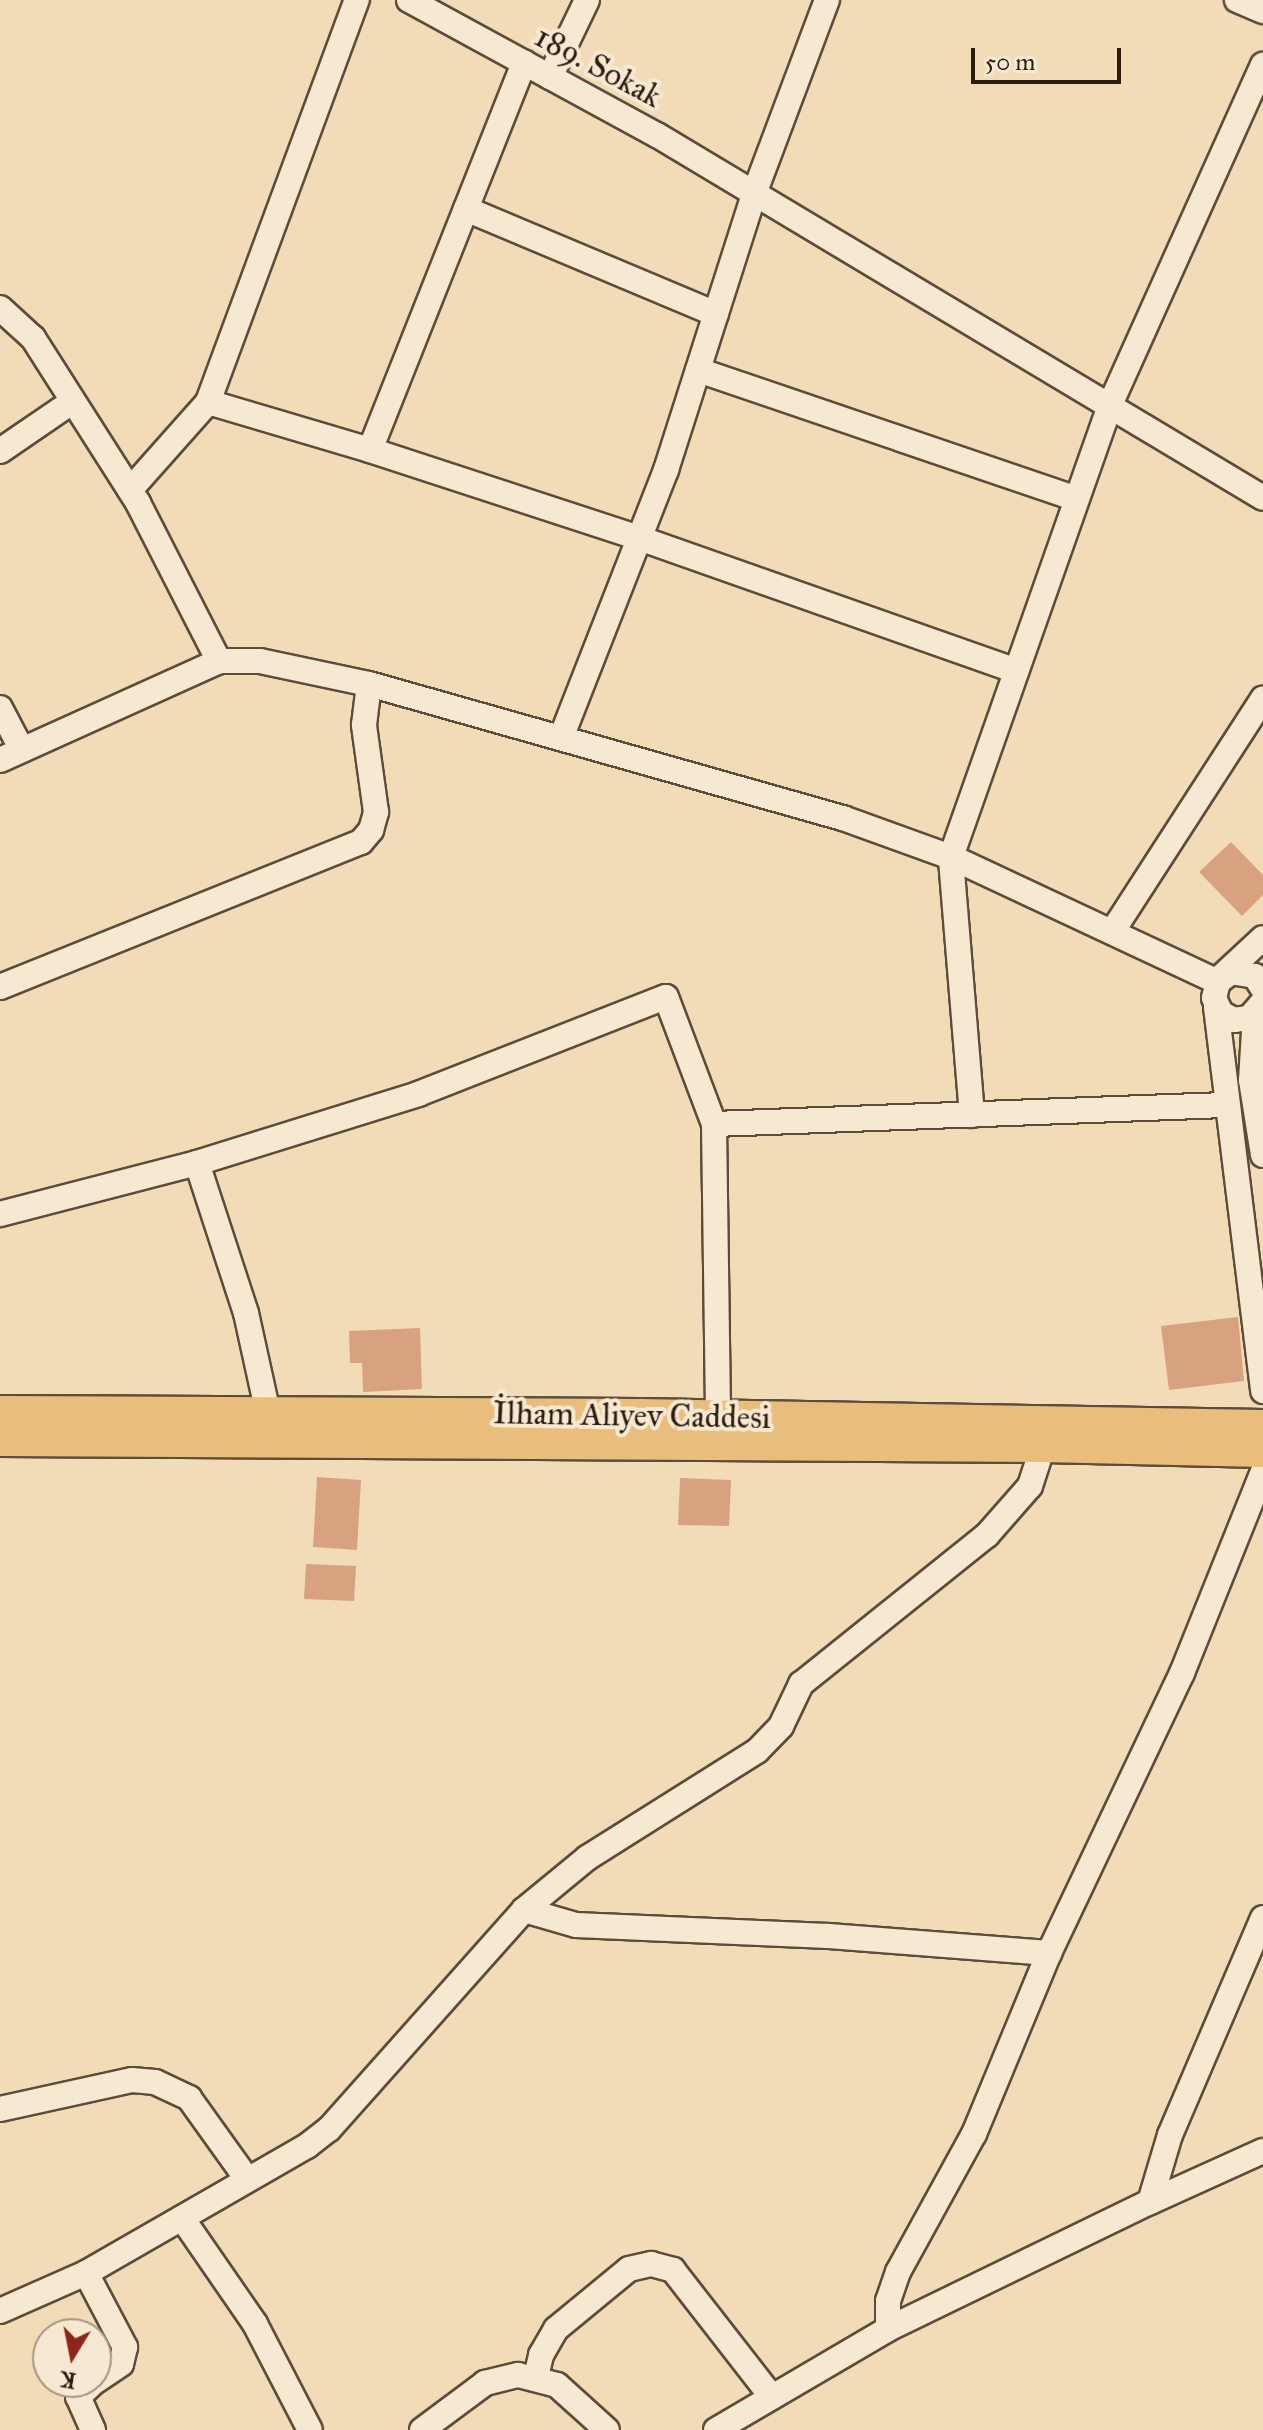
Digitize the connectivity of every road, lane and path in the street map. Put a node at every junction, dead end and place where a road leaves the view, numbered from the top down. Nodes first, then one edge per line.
1 (357, 0) edge
2 (409, 0) edge
3 (587, 0) edge
4 (827, 0) edge
5 (1237, 0) edge
6 (1263, 11) edge
7 (524, 63) junction
8 (1263, 65) edge
9 (550, 77) junction
10 (754, 194) junction
11 (466, 209) junction
12 (0, 308) edge
13 (716, 314) junction
14 (698, 370) junction
15 (73, 401) junction
16 (208, 402) junction
17 (1110, 405) junction
18 (370, 450) junction
19 (0, 451) edge
20 (130, 490) junction
21 (1263, 498) edge
22 (1077, 499) junction
23 (639, 538) junction
24 (219, 661) junction
25 (1016, 671) junction
26 (369, 684) junction
27 (1263, 699) edge
28 (0, 708) edge
29 (561, 738) junction
30 (11, 755) edge
31 (951, 857) junction
32 (1112, 932) junction
33 (1263, 938) edge
34 (1220, 979) junction
35 (0, 987) edge
36 (1261, 993) edge
37 (1216, 1007) junction
38 (1225, 1105) junction
39 (972, 1115) junction
40 (714, 1124) junction
41 (1263, 1155) edge
42 (197, 1163) junction
43 (0, 1214) edge
44 (1263, 1391) edge
45 (0, 1412) edge
46 (268, 1413) junction
47 (718, 1416) junction
48 (1263, 1426) edge
49 (0, 1440) edge
50 (1043, 1446) junction
51 (1263, 1451) edge
52 (1263, 1471) edge
53 (524, 1910) junction
54 (1263, 1918) edge
55 (1049, 1953) junction
56 (0, 2109) edge
57 (1263, 2151) edge
58 (247, 2179) junction
59 (1150, 2202) junction
60 (182, 2218) junction
61 (86, 2273) junction
62 (0, 2311) edge
63 (110, 2318) edge
64 (112, 2322) edge
65 (888, 2329) junction
66 (112, 2370) edge
67 (536, 2377) junction
68 (772, 2397) junction
69 (78, 2398) edge
70 (93, 2430) edge
71 (310, 2430) edge
72 (422, 2430) edge
73 (607, 2430) edge
74 (716, 2430) edge

1 - 16 street
2 - 7 street, 189. Sokak
3 - 9 street
4 - 10 street
5 - 6 street
7 - 9 street, 189. Sokak
7 - 11 street
8 - 17 street
9 - 10 street, 189. Sokak
10 - 13 street
10 - 17 street, 189. Sokak
11 - 13 street
11 - 18 street
12 - 15 street
13 - 14 street
14 - 22 street
14 - 23 street
15 - 19 street
15 - 20 street
16 - 18 street
16 - 20 street
17 - 21 street, 189. Sokak
17 - 22 street
18 - 23 street
20 - 24 street
22 - 25 street
23 - 25 street
23 - 29 street
24 - 26 street
24 - 30 street
25 - 31 street
26 - 29 street
26 - 35 street
27 - 32 street
28 - 30 street
29 - 31 street
31 - 32 street
31 - 39 street
32 - 34 street
33 - 34 street
34 - 36 street
34 - 37 street
36 - 37 street
36 - 41 street
37 - 38 street
38 - 39 street
38 - 44 street
39 - 40 street
40 - 42 street
40 - 47 street
42 - 43 street
42 - 46 street
45 - 46 main road, İlham Aliyev Caddesi
46 - 47 main road, İlham Aliyev Caddesi
47 - 48 main road, İlham Aliyev Caddesi
49 - 50 main road, İlham Aliyev Caddesi
50 - 51 main road, İlham Aliyev Caddesi
50 - 53 street
52 - 55 street
53 - 55 street
53 - 58 street
54 - 59 street
55 - 65 street
56 - 58 street
57 - 59 street
58 - 60 street
59 - 65 street
60 - 61 street
60 - 71 street
61 - 62 street
61 - 63 street
64 - 66 street
65 - 68 street
67 - 68 street
67 - 72 street
67 - 73 street
68 - 74 street
69 - 70 street

